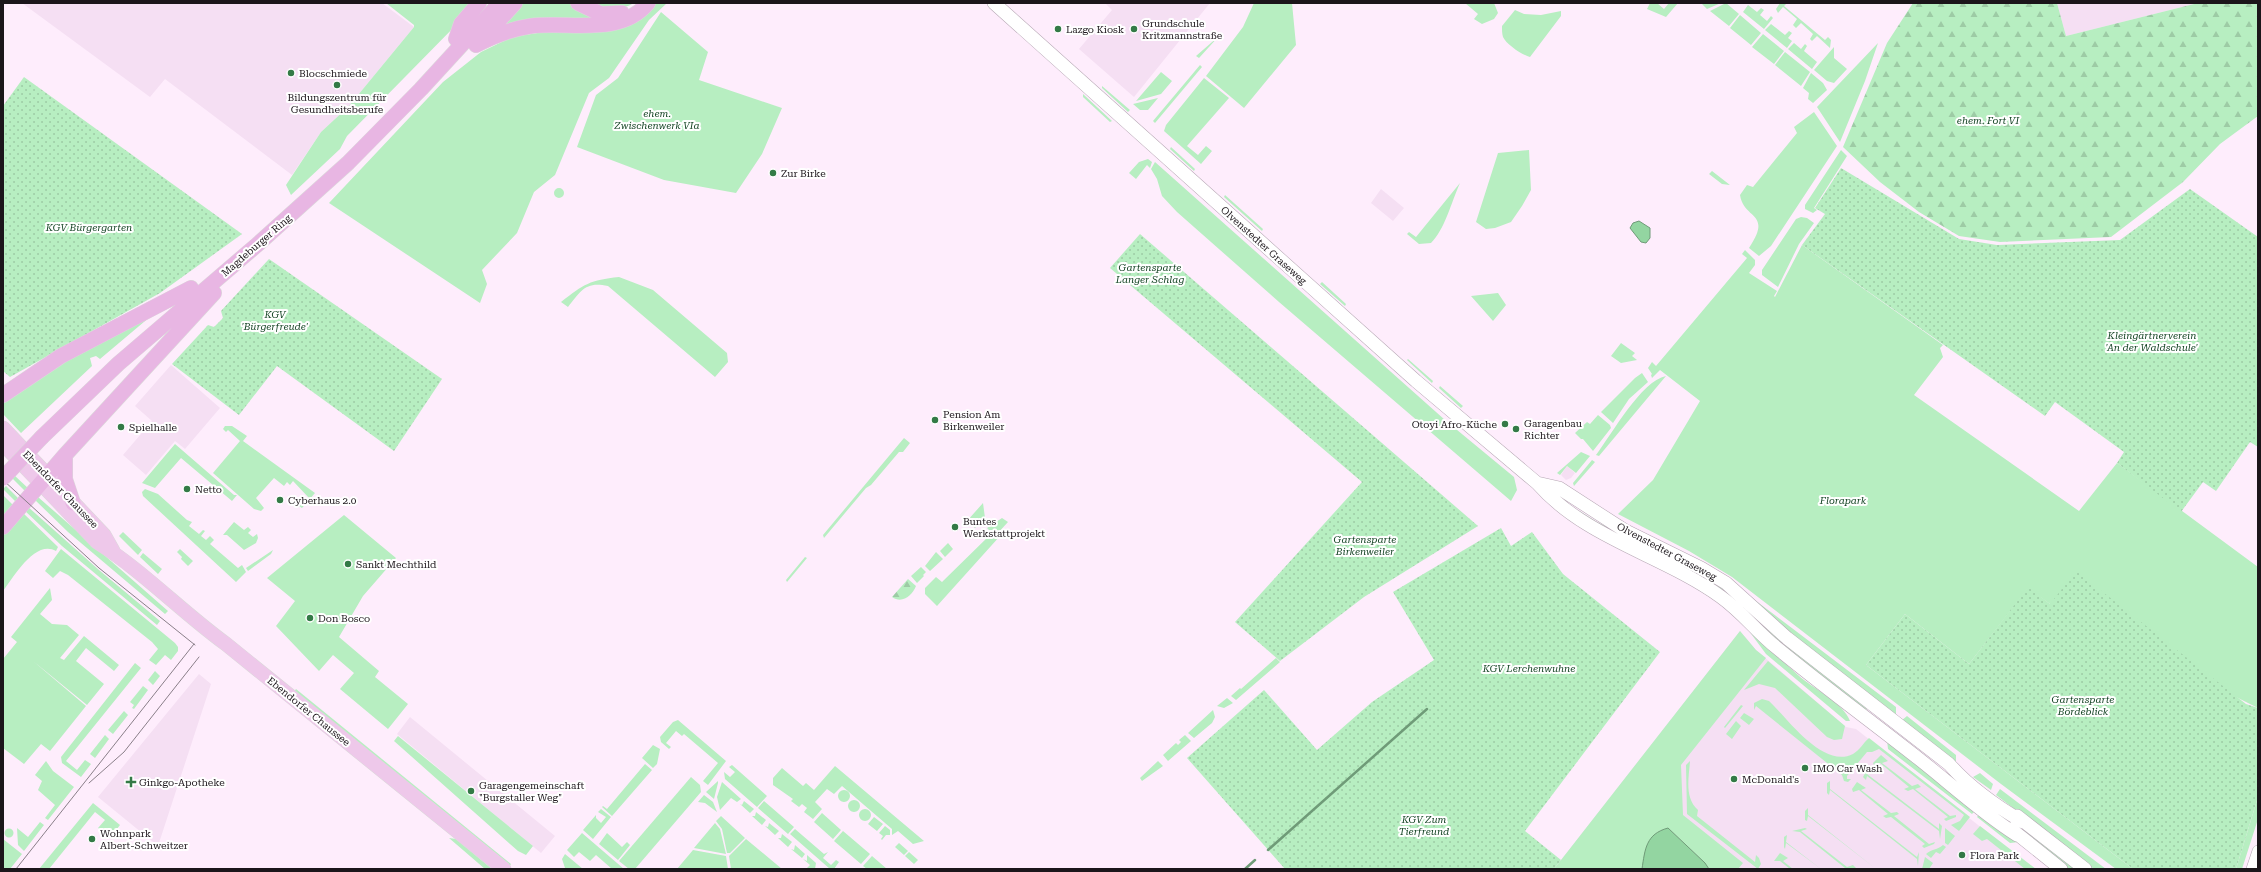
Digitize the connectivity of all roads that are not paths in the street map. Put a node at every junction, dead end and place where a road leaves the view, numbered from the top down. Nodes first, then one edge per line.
1 (479, 3) edge
2 (487, 3) edge
3 (500, 3) edge
4 (515, 3) edge
5 (578, 3) edge
6 (640, 3) edge
7 (648, 3) edge
8 (994, 3) edge
9 (456, 39) junction
10 (476, 45) junction
11 (421, 89) junction
12 (258, 244) junction
13 (191, 288) junction
14 (3, 395) edge
15 (3, 428) edge
16 (38, 434) junction
17 (3, 444) edge
18 (65, 455) junction
19 (3, 464) edge
20 (3, 478) edge
21 (44, 480) junction
22 (1537, 483) junction
23 (73, 503) junction
24 (3, 527) edge
25 (114, 553) junction
26 (1879, 710) junction
27 (1871, 722) junction
28 (2258, 851) edge
29 (504, 869) edge
30 (2061, 869) edge
31 (2085, 869) edge
32 (2252, 869) edge

1 - 9 highway
2 - 9 highway, Magdeburger Ring
3 - 11 highway, Magdeburger Ring
4 - 10 highway
5 - 6 highway
7 - 10 highway
8 - 22 main road, Olvenstedter Graseweg
9 - 13 highway, Magdeburger Ring
10 - 11 highway
11 - 12 highway, Magdeburger Ring
12 - 16 highway, Magdeburger Ring
12 - 18 highway
13 - 14 highway
13 - 16 highway, Magdeburger Ring
15 - 21 main road, Ebendorfer Chaussee
16 - 19 highway, Magdeburger Ring
16 - 20 highway, Magdeburger Ring, bridge
17 - 21 main road, Ebendorfer Chaussee
18 - 21 highway
18 - 23 highway
21 - 23 main road, Ebendorfer Chaussee
21 - 24 highway
21 - 25 main road, Ebendorfer Chaussee
22 - 26 main road, Olvenstedter Graseweg
22 - 27 main road, Olvenstedter Graseweg
23 - 25 main road, Ebendorfer Chaussee
25 - 29 main road, Ebendorfer Chaussee
26 - 27 main road
26 - 31 main road, Olvenstedter Graseweg
27 - 30 main road, Olvenstedter Graseweg
28 - 32 street

